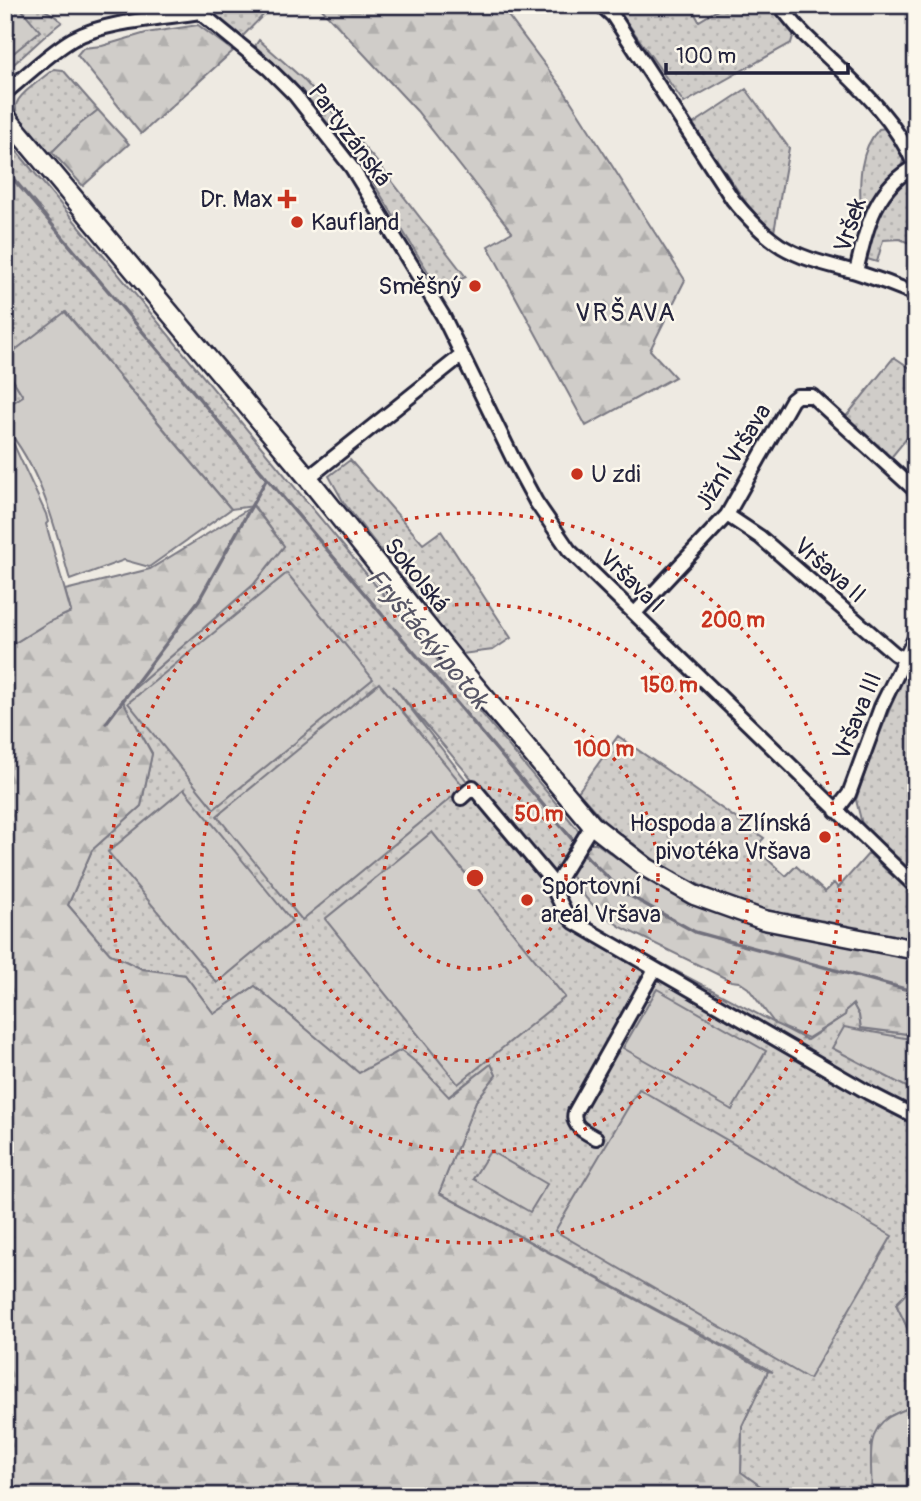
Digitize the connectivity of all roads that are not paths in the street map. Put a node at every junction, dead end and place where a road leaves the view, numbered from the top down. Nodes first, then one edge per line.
1 (601, 5) edge
2 (779, 5) edge
3 (195, 8) edge
4 (5, 93) edge
5 (5, 116) edge
6 (915, 166) edge
7 (856, 272) junction
8 (916, 294) edge
9 (462, 355) junction
10 (308, 478) junction
11 (916, 491) edge
12 (727, 515) junction
13 (635, 613) junction
14 (916, 636) edge
15 (904, 658) junction
16 (461, 798) dead end
17 (836, 811) junction
18 (592, 825) junction
19 (914, 881) edge
20 (556, 886) junction
21 (916, 950) edge
22 (655, 969) junction
23 (916, 1117) edge
24 (596, 1138) dead end

1 - 7 street
2 - 6 street
3 - 4 street
3 - 9 street, Partyzánská
5 - 10 main road, Sokolská
6 - 7 street, Vršek
7 - 8 street
9 - 10 street
9 - 13 street, Vršava I
10 - 18 main road, Sokolská
11 - 12 street, Jižní Vršava
12 - 13 street, Jižní Vršava
12 - 15 street, Vršava II
13 - 17 street, Vršava I
14 - 15 street, Vršava III
15 - 17 street, Vršava III
16 - 20 street
17 - 19 street, Vršava I
18 - 20 street
18 - 21 main road, Sokolská
20 - 22 street
22 - 23 street
22 - 24 street

